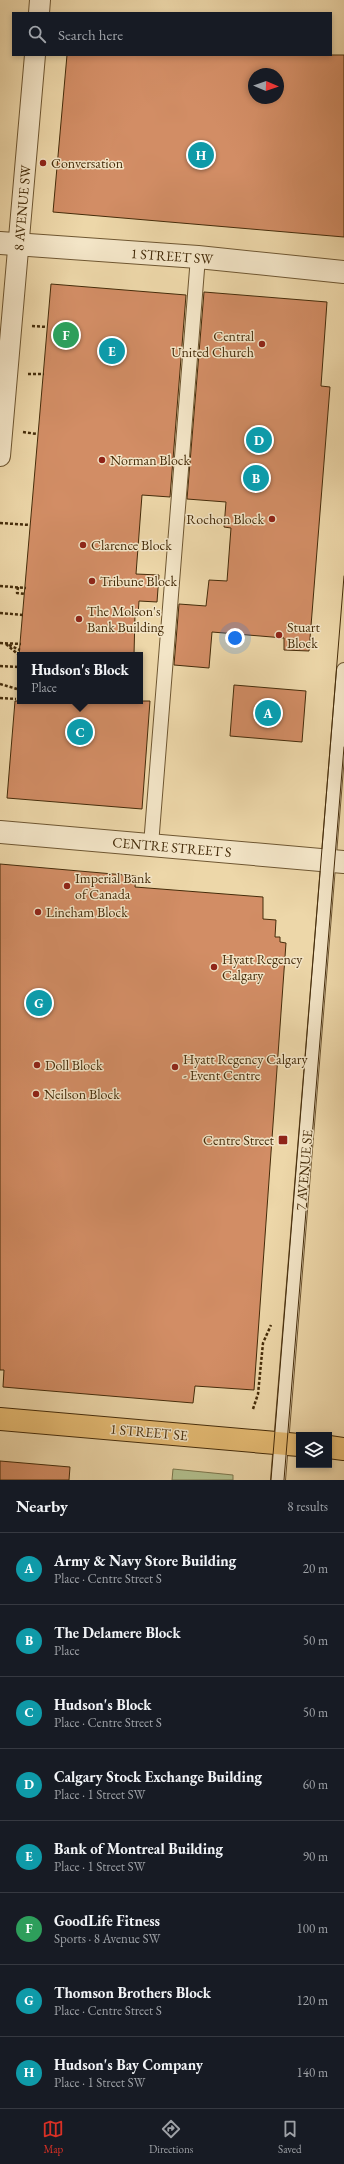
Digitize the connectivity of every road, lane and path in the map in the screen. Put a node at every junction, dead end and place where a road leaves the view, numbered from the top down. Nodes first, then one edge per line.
1 (40, 0) edge
2 (39, 12) edge
3 (35, 56) edge
4 (9, 243) edge
5 (198, 257) junction
6 (344, 272) edge
7 (0, 456) edge
8 (0, 523) edge
9 (30, 525) dead end
10 (0, 586) edge
11 (18, 587) junction
12 (26, 588) dead end
13 (25, 594) dead end
14 (0, 613) edge
15 (23, 615) dead end
16 (0, 643) edge
17 (5, 643) junction
18 (20, 644) dead end
19 (20, 650) dead end
20 (17, 653) edge
21 (0, 666) edge
22 (17, 667) edge
23 (344, 670) edge
24 (0, 684) edge
25 (17, 689) dead end
26 (0, 698) edge
27 (16, 699) dead end
28 (0, 832) edge
29 (151, 845) junction
30 (337, 861) edge
31 (273, 1320) dead end
32 (253, 1409) dead end
33 (0, 1419) edge
34 (290, 1444) edge
35 (332, 1447) edge
36 (344, 1449) edge
37 (278, 1480) edge

1 - 2 street
3 - 4 street, 8 AVENUE SW
4 - 5 street, 1 STREET SW
4 - 7 street, 8 AVENUE SW
5 - 6 street, 1 STREET SW
5 - 29 lane
8 - 9 path
10 - 11 path
11 - 12 path
11 - 13 path
14 - 15 path
16 - 17 path
17 - 18 path
17 - 19 path
17 - 20 path
21 - 22 path
23 - 30 lane, 7 AVENUE SE
24 - 25 path
26 - 27 path
28 - 29 street, CENTRE STREET S
29 - 30 street, CENTRE STREET S
30 - 34 lane, 7 AVENUE SE
31 - 32 path
33 - 34 main road, 1 STREET SE
34 - 37 lane, 7 AVENUE SE
35 - 36 main road

